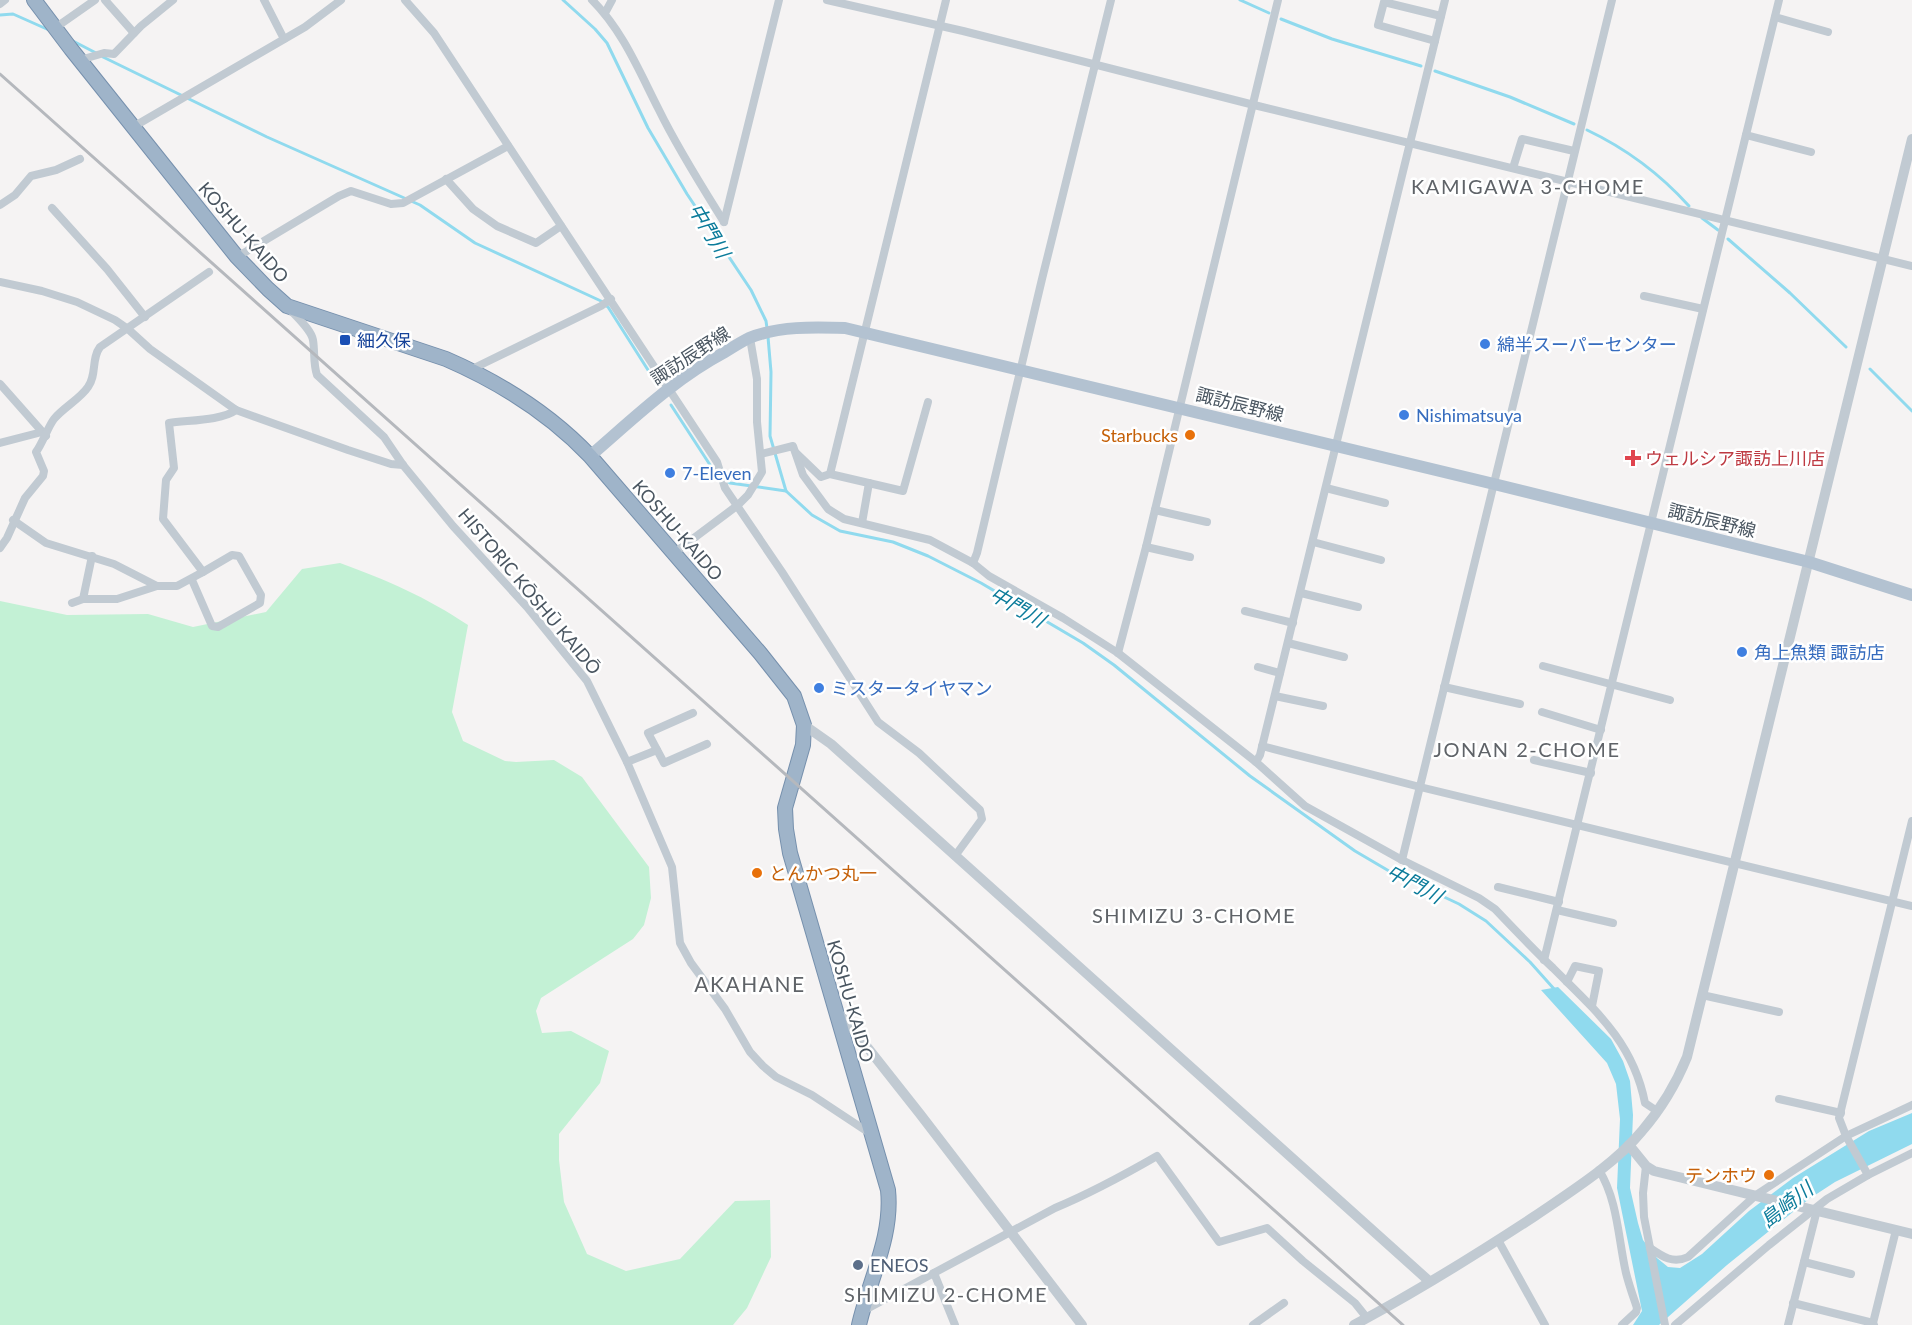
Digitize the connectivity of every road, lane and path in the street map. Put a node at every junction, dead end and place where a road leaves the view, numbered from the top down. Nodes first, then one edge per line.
1 (5, 0) edge
2 (34, 0) edge
3 (95, 0) edge
4 (105, 0) edge
5 (173, 0) edge
6 (264, 0) edge
7 (341, 0) edge
8 (405, 0) edge
9 (592, 0) edge
10 (612, 0) edge
11 (778, 0) edge
12 (827, 0) edge
13 (946, 0) edge
14 (1112, 0) edge
15 (1278, 0) edge
16 (1445, 0) edge
17 (1612, 0) edge
18 (1779, 0) edge
19 (0, 4) edge
20 (605, 13) junction
21 (1441, 16) junction
22 (1775, 17) junction
23 (939, 27) junction
24 (55, 28) junction
25 (1828, 32) dead end
26 (134, 33) junction
27 (284, 39) junction
28 (1435, 41) junction
29 (86, 58) junction
30 (1096, 66) junction
31 (1254, 105) junction
32 (133, 127) junction
33 (1746, 135) junction
34 (1912, 139) edge
35 (1410, 143) junction
36 (508, 146) junction
37 (1574, 151) junction
38 (1810, 152) dead end
39 (80, 159) dead end
40 (1514, 168) junction
41 (446, 179) junction
42 (1567, 182) junction
43 (0, 205) edge
44 (52, 208) dead end
45 (1725, 220) junction
46 (561, 226) junction
47 (237, 257) junction
48 (1882, 259) junction
49 (1912, 266) edge
50 (209, 272) dead end
51 (0, 282) edge
52 (1644, 296) dead end
53 (607, 302) junction
54 (287, 306) junction
55 (1703, 309) junction
56 (145, 317) junction
57 (128, 329) junction
58 (864, 331) junction
59 (752, 338) junction
60 (1022, 369) junction
61 (470, 370) junction
62 (0, 384) edge
63 (667, 389) junction
64 (928, 402) dead end
65 (1179, 408) junction
66 (236, 410) junction
67 (44, 434) junction
68 (0, 443) edge
69 (1337, 446) junction
70 (792, 450) junction
71 (762, 454) junction
72 (590, 456) junction
73 (403, 465) junction
74 (830, 474) junction
75 (869, 483) junction
76 (1494, 484) junction
77 (1326, 488) junction
78 (1385, 502) dead end
79 (738, 505) junction
80 (1155, 510) junction
81 (14, 520) junction
82 (1207, 522) dead end
83 (862, 523) junction
84 (1651, 523) junction
85 (1313, 542) junction
86 (1146, 547) junction
87 (0, 548) edge
88 (674, 553) junction
89 (92, 556) junction
90 (1190, 557) dead end
91 (1381, 560) dead end
92 (1809, 562) junction
93 (973, 563) junction
94 (203, 572) junction
95 (192, 580) junction
96 (157, 586) junction
97 (1301, 593) junction
98 (1912, 595) edge
99 (82, 599) junction
100 (72, 603) dead end
101 (1358, 607) dead end
102 (1245, 611) dead end
103 (1293, 623) junction
104 (1288, 644) junction
105 (1118, 653) junction
106 (1344, 657) dead end
107 (1543, 666) dead end
108 (1258, 667) dead end
109 (1280, 673) junction
110 (1612, 685) junction
111 (1444, 687) junction
112 (1275, 696) junction
113 (1670, 700) dead end
114 (1520, 704) dead end
115 (1323, 706) dead end
116 (693, 712) dead end
117 (1542, 712) dead end
118 (804, 724) junction
119 (1601, 730) junction
120 (707, 744) dead end
121 (1262, 746) junction
122 (657, 750) junction
123 (1534, 760) dead end
124 (627, 762) junction
125 (1256, 762) junction
126 (1591, 773) junction
127 (1420, 787) junction
128 (1912, 821) edge
129 (1578, 825) junction
130 (955, 856) junction
131 (1402, 860) junction
132 (1734, 862) junction
133 (1498, 887) dead end
134 (1893, 901) junction
135 (1558, 906) junction
136 (1912, 906) edge
137 (1613, 923) dead end
138 (1544, 960) junction
139 (1567, 982) junction
140 (1702, 995) junction
141 (1592, 1006) junction
142 (835, 1010) junction
143 (1779, 1012) dead end
144 (1779, 1099) dead end
145 (1912, 1105) edge
146 (1657, 1111) junction
147 (1840, 1113) junction
148 (871, 1134) junction
149 (1847, 1138) junction
150 (1629, 1145) junction
151 (1912, 1153) edge
152 (1646, 1167) junction
153 (1599, 1170) junction
154 (1867, 1173) junction
155 (1759, 1196) junction
156 (1811, 1209) junction
157 (1896, 1230) junction
158 (1010, 1233) junction
159 (1912, 1234) edge
160 (1498, 1240) junction
161 (1651, 1252) junction
162 (1804, 1262) junction
163 (934, 1273) junction
164 (1851, 1274) dead end
165 (1429, 1281) junction
166 (1284, 1303) dead end
167 (1793, 1303) junction
168 (861, 1318) edge
169 (1367, 1318) junction
170 (1259, 1323) edge
171 (1873, 1324) edge
172 (955, 1325) edge
173 (1082, 1325) edge
174 (1354, 1325) edge
175 (1545, 1325) edge
176 (1622, 1325) edge
177 (1665, 1325) edge
178 (1676, 1325) edge
179 (1788, 1325) edge

1 - 19 street
2 - 24 highway, KOSHU-KAIDO
3 - 24 street
4 - 26 street
5 - 26 street
6 - 27 street
7 - 27 street
8 - 36 street
9 - 20 street
10 - 20 street
11 - 20 street
12 - 23 street
13 - 23 street
14 - 30 street
15 - 31 street
16 - 21 street
17 - 37 street
18 - 22 street
21 - 28 street
21 - 28 street
22 - 25 street
22 - 33 street
23 - 30 street
23 - 58 street
24 - 29 highway, KOSHU-KAIDO
26 - 29 street
27 - 32 street
28 - 35 street
29 - 32 highway, KOSHU-KAIDO
30 - 31 street
30 - 60 street
31 - 35 street
31 - 65 street
32 - 47 highway, KOSHU-KAIDO
33 - 38 street
33 - 45 street
34 - 48 street
35 - 40 street
35 - 69 street
36 - 41 street
36 - 46 street
37 - 40 street
37 - 42 street
39 - 43 street
40 - 42 street
41 - 46 street
41 - 47 street
42 - 45 street
42 - 76 street
44 - 56 street
45 - 48 street
45 - 55 street
46 - 53 street
47 - 54 highway, KOSHU-KAIDO
48 - 49 street
48 - 92 street
50 - 56 street
51 - 57 street
52 - 55 street
53 - 61 street
53 - 63 street
54 - 61 highway, KOSHU-KAIDO
54 - 73 street, HISTORIC KŌSHŪ KAIDŌ
55 - 84 street
56 - 57 street
57 - 66 street
57 - 67 street
58 - 59 main road, 諏訪辰野線
58 - 60 main road, 諏訪辰野線
58 - 74 street
59 - 63 main road, 諏訪辰野線
59 - 71 street
60 - 65 main road, 諏訪辰野線
60 - 93 street
61 - 72 highway, KOSHU-KAIDO
62 - 67 street
63 - 72 main road, 諏訪辰野線
63 - 79 street
64 - 75 street
65 - 69 main road, 諏訪辰野線
65 - 80 street
66 - 73 street
66 - 94 street
67 - 68 street
67 - 81 street
69 - 76 main road, 諏訪辰野線
69 - 77 street
70 - 71 street
70 - 74 street
70 - 83 street
71 - 79 street
72 - 88 highway, KOSHU-KAIDO
73 - 124 street, HISTORIC KŌSHŪ KAIDŌ
74 - 75 street
75 - 83 street
76 - 84 main road, 諏訪辰野線
76 - 111 street
77 - 78 street
77 - 85 street
79 - 88 street
79 - 130 street
80 - 82 street
80 - 86 street
81 - 87 street
81 - 89 street
83 - 93 street
84 - 92 main road, 諏訪辰野線
84 - 110 street
85 - 91 street
85 - 97 street
86 - 90 street
86 - 105 street
88 - 118 highway, KOSHU-KAIDO
89 - 96 street
89 - 99 street
92 - 98 main road, 諏訪辰野線
92 - 132 street
93 - 105 street
94 - 95 street
94 - 95 street
95 - 96 street
96 - 99 street
97 - 101 street
97 - 103 street
99 - 100 street
102 - 103 street
103 - 104 street
104 - 106 street
104 - 109 street
105 - 125 street
107 - 110 street
108 - 109 street
109 - 112 street
110 - 113 street
110 - 119 street
111 - 114 street
111 - 127 street
112 - 115 street
112 - 121 street
116 - 122 street
117 - 119 street
118 - 130 street
118 - 142 highway, KOSHU-KAIDO
119 - 126 street
120 - 122 street
121 - 125 street
121 - 127 street
122 - 124 street
123 - 126 street
124 - 148 street, HISTORIC KŌSHŪ KAIDŌ
125 - 131 street
126 - 129 street
127 - 129 street
127 - 131 street
128 - 134 street
129 - 132 street
129 - 135 street
130 - 165 street
131 - 138 street
132 - 134 street
132 - 140 street
133 - 135 street
134 - 136 street
134 - 147 street
135 - 137 street
135 - 138 street
138 - 139 street
139 - 141 street
139 - 141 street
140 - 143 street
140 - 146 street
141 - 146 street
142 - 148 highway, KOSHU-KAIDO
142 - 158 street
144 - 147 street
145 - 149 street
146 - 150 street
147 - 149 street
148 - 168 highway, KOSHU-KAIDO
149 - 154 street
149 - 155 street
150 - 152 street
150 - 153 street
151 - 154 street
152 - 155 street
152 - 161 street
153 - 160 street
153 - 176 street
154 - 156 street
155 - 156 street
155 - 161 street
156 - 157 street
156 - 162 street
156 - 178 street
157 - 159 street
157 - 171 street
158 - 163 street
158 - 169 street
158 - 173 street
160 - 165 street
160 - 175 street
161 - 177 street
162 - 164 street
162 - 167 street
163 - 168 street
163 - 172 street
165 - 169 street
166 - 170 street
167 - 171 street
167 - 179 street
169 - 174 street

